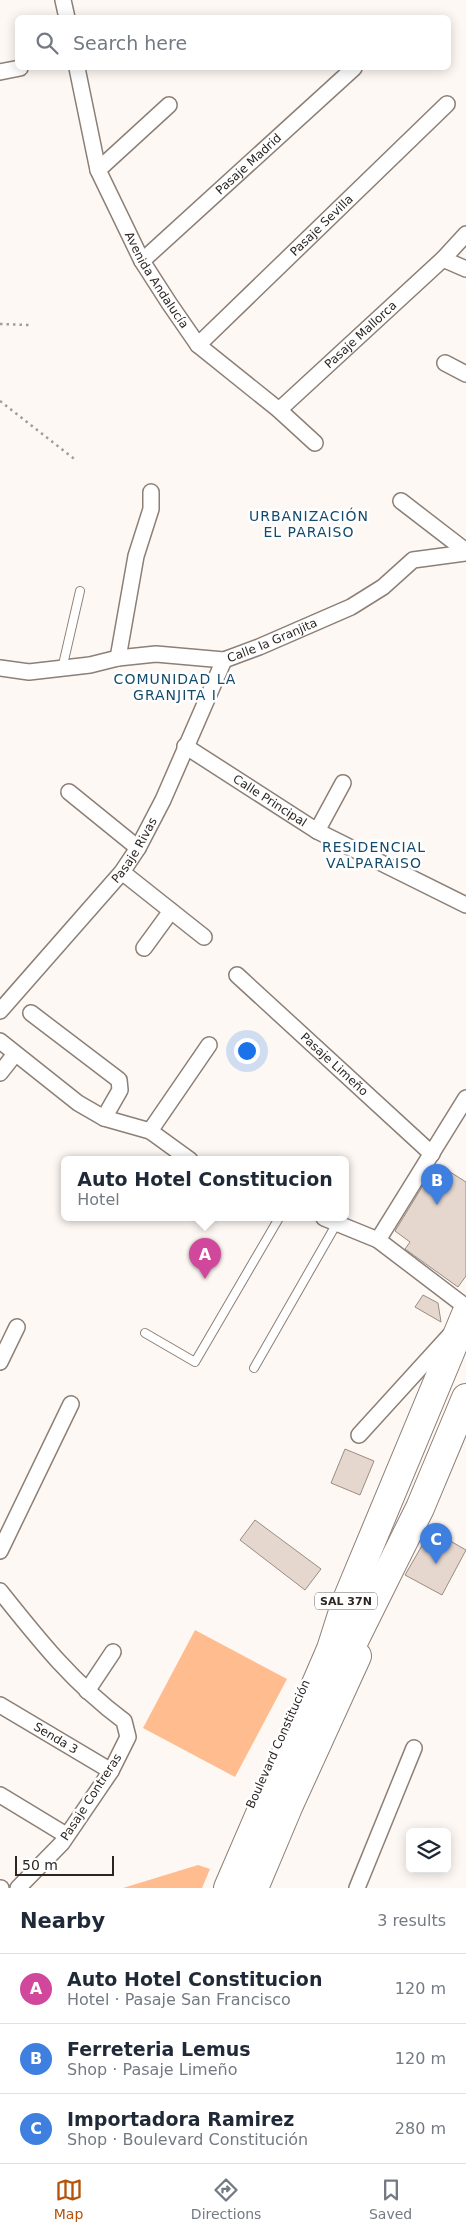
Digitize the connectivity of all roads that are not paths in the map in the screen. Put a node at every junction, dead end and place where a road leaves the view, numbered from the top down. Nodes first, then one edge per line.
1 (63, 0) edge
2 (66, 15) edge
3 (15, 69) edge
4 (77, 70) edge
5 (352, 70) edge
6 (0, 72) edge
7 (447, 104) dead end
8 (169, 105) dead end
9 (98, 170) junction
10 (466, 234) edge
11 (442, 259) junction
12 (142, 261) junction
13 (466, 269) edge
14 (198, 345) junction
15 (445, 363) dead end
16 (466, 374) edge
17 (279, 410) junction
18 (315, 443) dead end
19 (151, 492) dead end
20 (401, 501) dead end
21 (466, 552) edge
22 (80, 591) dead end
23 (118, 658) junction
24 (224, 660) junction
25 (0, 668) edge
26 (62, 669) junction
27 (184, 746) junction
28 (342, 783) dead end
29 (69, 792) dead end
30 (317, 831) junction
31 (138, 848) junction
32 (122, 872) junction
33 (466, 905) edge
34 (171, 911) junction
35 (204, 937) dead end
36 (144, 948) dead end
37 (237, 975) dead end
38 (0, 1012) edge
39 (31, 1013) dead end
40 (0, 1042) edge
41 (209, 1046) dead end
42 (15, 1054) junction
43 (0, 1073) edge
44 (466, 1098) edge
45 (104, 1118) junction
46 (150, 1131) junction
47 (432, 1154) junction
48 (184, 1156) edge
49 (277, 1221) edge
50 (329, 1221) edge
51 (332, 1221) edge
52 (378, 1240) junction
53 (465, 1314) edge
54 (17, 1327) dead end
55 (145, 1333) dead end
56 (0, 1362) edge
57 (254, 1368) dead end
58 (466, 1398) edge
59 (71, 1404) dead end
60 (359, 1435) dead end
61 (0, 1551) edge
62 (0, 1591) edge
63 (358, 1603) junction
64 (113, 1652) dead end
65 (87, 1691) junction
66 (0, 1705) edge
67 (414, 1748) dead end
68 (111, 1771) junction
69 (0, 1795) edge
70 (66, 1835) junction
71 (18, 1888) edge
72 (215, 1888) edge
73 (228, 1888) edge
74 (239, 1888) edge
75 (254, 1888) edge
76 (357, 1888) edge

1 - 2 street
3 - 6 street
4 - 9 street, Avenida Andalucía
5 - 12 street, Pasaje Madrid
7 - 14 street, Pasaje Sevilla
8 - 9 street
9 - 12 street, Avenida Andalucía
10 - 11 street, Pasaje Mallorca
11 - 13 street
11 - 17 street, Pasaje Mallorca
12 - 14 street, Avenida Andalucía
14 - 17 street, Avenida Andalucía
15 - 16 street
17 - 18 street, Avenida Andalucía
19 - 23 street
20 - 21 street
21 - 24 street, Calle la Granjita
22 - 26 lane
23 - 24 street, Calle la Granjita
23 - 26 street, Calle la Granjita
24 - 27 street, Pasaje Rivas
25 - 26 street, Calle la Granjita
27 - 30 street, Calle Principal
27 - 31 street, Pasaje Rivas
28 - 30 street
29 - 31 street
30 - 33 street, Calle Principal
31 - 32 street, Pasaje Rivas
32 - 34 street
32 - 38 street, Pasaje Rivas
34 - 35 street
34 - 36 street
37 - 47 street, Pasaje Limeño
39 - 45 street
40 - 42 street
41 - 46 street
42 - 43 street
42 - 45 street
44 - 47 street
45 - 46 street
46 - 48 street
47 - 52 street
49 - 55 lane
50 - 57 lane
51 - 52 street
52 - 53 street
53 - 60 street
53 - 63 highway, Boulevard Constitución / SAL 37N
54 - 56 street
58 - 63 highway, Boulevard Constitución / SAL 37N
59 - 61 street
62 - 65 street, Pasaje Contreras
63 - 72 highway, Boulevard Constitución / SAL 37N
63 - 73 highway, Boulevard Constitución / SAL 37N
63 - 74 highway, Boulevard Constitución / SAL 37N
63 - 75 highway, Boulevard Constitución / SAL 37N
64 - 65 street
65 - 68 street, Pasaje Contreras
66 - 68 street, Senda 3
67 - 76 street
68 - 70 street, Pasaje Contreras
69 - 70 street
70 - 71 street, Pasaje Contreras

